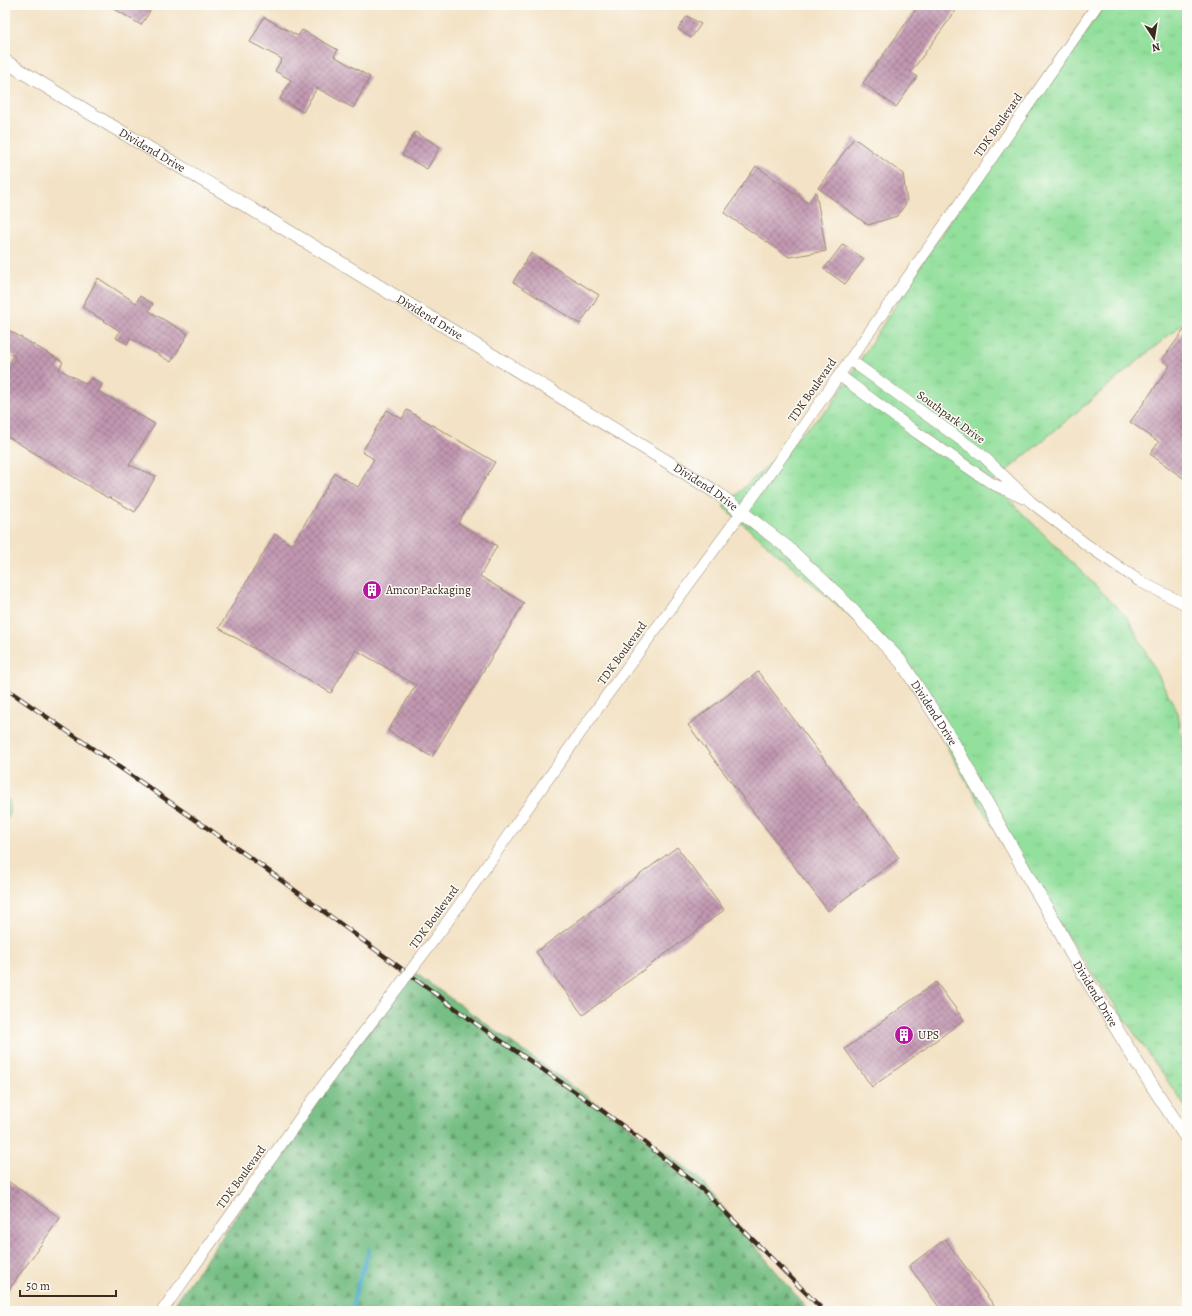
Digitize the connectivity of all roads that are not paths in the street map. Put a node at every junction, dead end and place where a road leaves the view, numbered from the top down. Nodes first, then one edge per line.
1 (1097, 5) edge
2 (5, 61) edge
3 (850, 360) junction
4 (839, 375) junction
5 (1031, 502) junction
6 (742, 513) junction
7 (1187, 605) edge
8 (1187, 1139) edge
9 (162, 1311) edge

1 - 3 street, TDK Boulevard
2 - 6 street, Dividend Drive
3 - 4 street, TDK Boulevard
3 - 5 street, Southpark Drive
4 - 5 street, Southpark Drive
4 - 6 street, TDK Boulevard
5 - 7 street, Southpark Drive
6 - 8 street, Dividend Drive
6 - 9 street, TDK Boulevard, bridge

